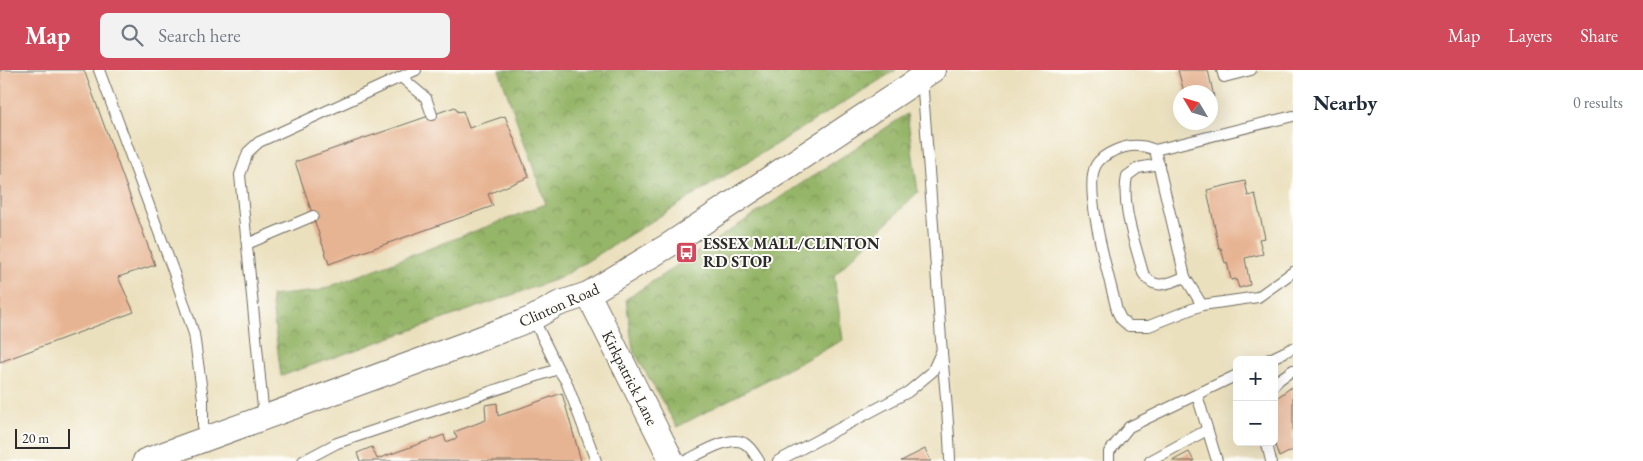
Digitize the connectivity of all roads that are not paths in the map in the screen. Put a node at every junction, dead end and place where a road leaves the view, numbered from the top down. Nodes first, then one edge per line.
1 (99, 70) edge
2 (416, 70) edge
3 (1222, 70) edge
4 (1252, 70) edge
5 (927, 74) edge
6 (401, 77) junction
7 (432, 115) dead end
8 (1293, 116) edge
9 (1155, 150) junction
10 (1159, 164) junction
11 (313, 216) dead end
12 (247, 244) junction
13 (1293, 272) edge
14 (1185, 277) junction
15 (588, 294) junction
16 (1202, 305) junction
17 (532, 318) junction
18 (1293, 348) edge
19 (942, 349) junction
20 (1276, 356) edge
21 (558, 369) junction
22 (1293, 370) edge
23 (1233, 377) edge
24 (1278, 381) edge
25 (1197, 395) junction
26 (264, 418) junction
27 (1207, 430) junction
28 (203, 440) junction
29 (1267, 446) edge
30 (145, 461) edge
31 (303, 461) edge
32 (596, 461) edge
33 (672, 461) edge
34 (686, 461) edge
35 (759, 461) edge
36 (778, 461) edge
37 (950, 461) edge
38 (1110, 461) edge
39 (1150, 461) edge
40 (1216, 461) edge
41 (1270, 461) edge

1 - 28 lane
2 - 6 lane
3 - 4 lane
5 - 15 street, Clinton Road
5 - 19 lane
6 - 7 lane
6 - 12 lane
8 - 9 lane
9 - 10 lane
9 - 16 lane
10 - 14 lane
10 - 14 lane
11 - 12 lane
12 - 26 lane
13 - 16 lane
14 - 16 lane
15 - 17 street, Clinton Road
15 - 33 street, Kirkpatrick Lane
17 - 21 lane
17 - 26 street, Clinton Road
18 - 20 lane
19 - 36 lane
19 - 37 lane
21 - 31 lane
21 - 32 lane
22 - 24 lane
23 - 25 lane
25 - 27 lane
25 - 38 lane
26 - 28 street, Clinton Road
27 - 39 lane
27 - 40 lane
28 - 30 street, Clinton Road
29 - 41 lane
34 - 35 lane

